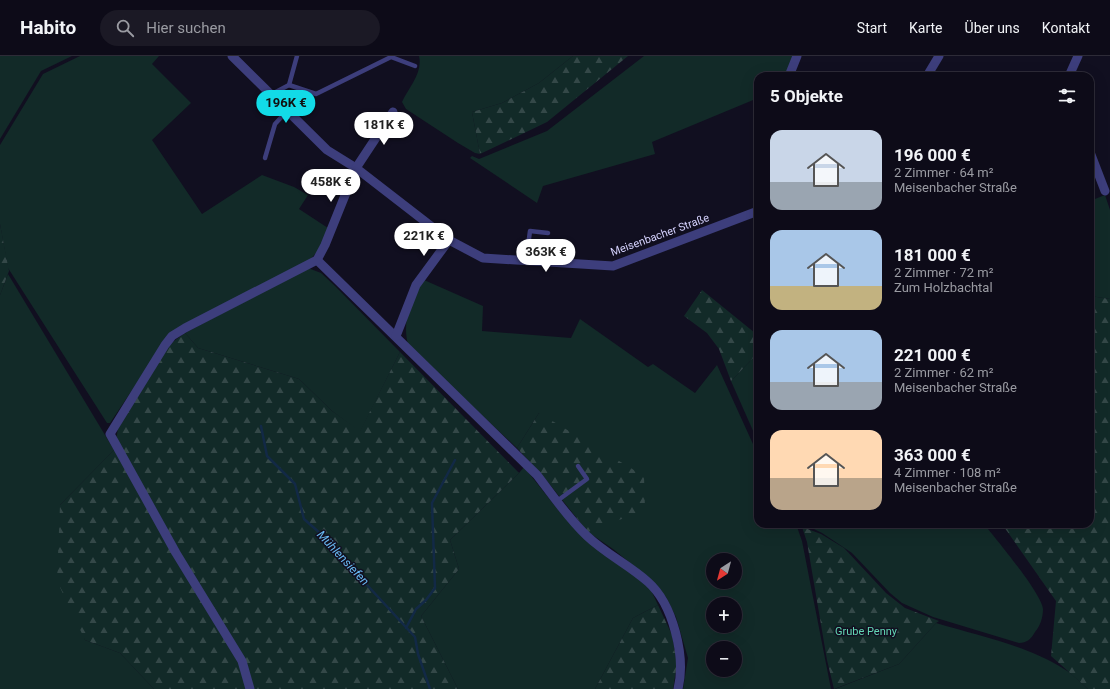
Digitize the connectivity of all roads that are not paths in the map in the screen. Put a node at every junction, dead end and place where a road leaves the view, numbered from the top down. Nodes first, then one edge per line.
1 (232, 56) edge
2 (297, 56) edge
3 (797, 56) edge
4 (939, 56) edge
5 (1078, 56) edge
6 (415, 66) dead end
7 (791, 72) edge
8 (930, 72) edge
9 (1071, 72) edge
10 (289, 86) junction
11 (272, 94) junction
12 (287, 111) junction
13 (393, 112) dead end
14 (265, 158) dead end
15 (1094, 162) edge
16 (356, 168) junction
17 (1105, 191) dead end
18 (754, 213) edge
19 (548, 233) dead end
20 (449, 240) junction
21 (317, 260) junction
22 (526, 261) junction
23 (396, 336) junction
24 (578, 466) dead end
25 (557, 501) junction
26 (250, 689) edge
27 (678, 689) edge

1 - 11 street, Meisenbacher Straße
2 - 10 lane
3 - 7 street
4 - 8 street
5 - 9 street
6 - 10 lane
10 - 11 lane
11 - 12 street, Meisenbacher Straße
12 - 14 lane
12 - 16 street, Meisenbacher Straße
13 - 16 street
15 - 17 street
16 - 20 street, Meisenbacher Straße
16 - 21 street
18 - 22 street, Meisenbacher Straße
19 - 22 lane
20 - 22 street, Meisenbacher Straße
20 - 23 street
21 - 23 street
21 - 26 street
23 - 25 street
24 - 25 lane
25 - 27 street

